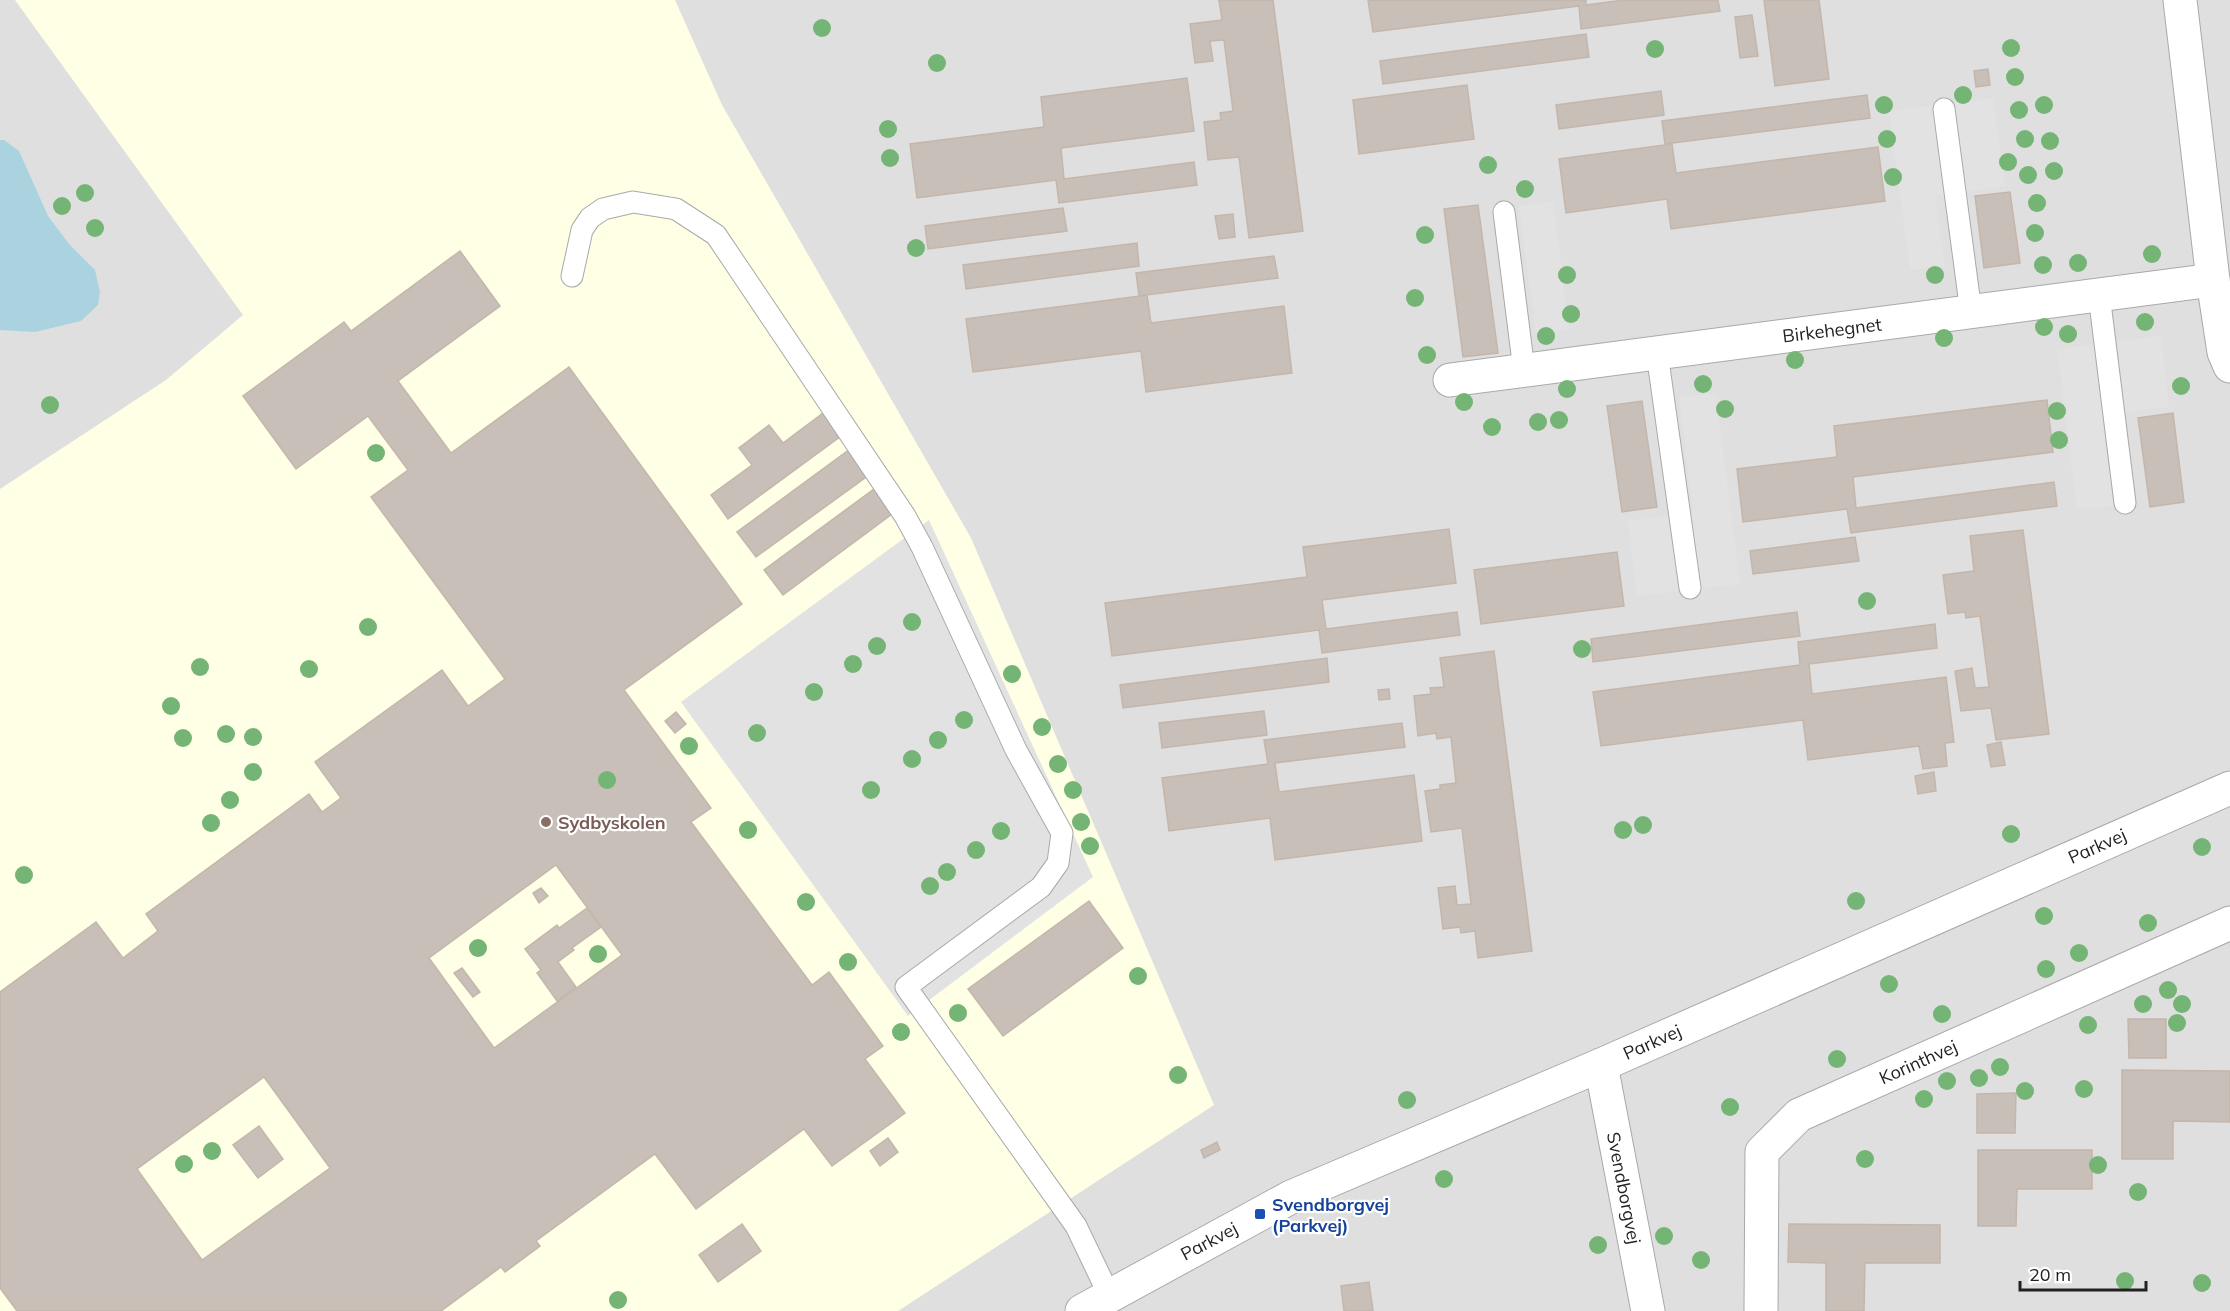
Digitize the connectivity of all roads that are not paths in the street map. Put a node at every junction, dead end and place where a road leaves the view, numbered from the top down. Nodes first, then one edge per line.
1 (2180, 0) edge
2 (1944, 109) dead end
3 (1504, 212) dead end
4 (572, 276) dead end
5 (2213, 280) junction
6 (2099, 295) junction
7 (1971, 312) junction
8 (1657, 353) junction
9 (2230, 366) edge
10 (1524, 370) junction
11 (1450, 380) dead end
12 (2125, 504) dead end
13 (1690, 588) dead end
14 (2230, 788) edge
15 (2230, 923) edge
16 (1601, 1065) junction
17 (1095, 1303) edge
18 (1648, 1311) edge
19 (1761, 1311) edge

1 - 5 street
2 - 7 lane
3 - 10 lane
4 - 17 lane
5 - 6 street, Birkehegnet
5 - 9 street
6 - 7 street, Birkehegnet
6 - 12 lane
7 - 8 street, Birkehegnet
8 - 10 street, Birkehegnet
8 - 13 lane
10 - 11 street, Birkehegnet
14 - 16 street, Parkvej
15 - 19 street, Korinthvej
16 - 17 street, Parkvej
16 - 18 street, Svendborgvej

